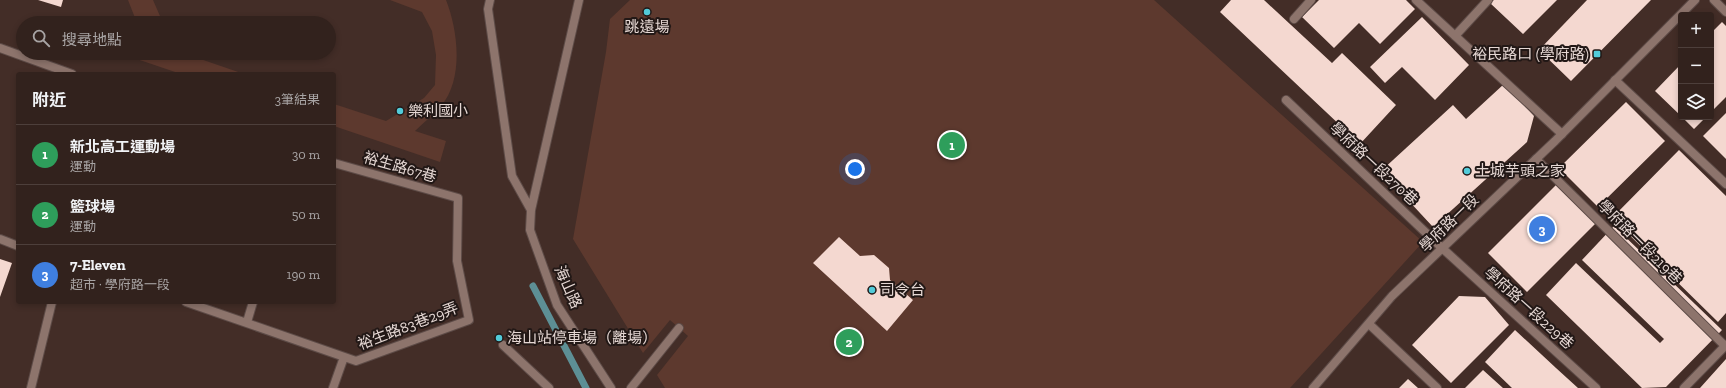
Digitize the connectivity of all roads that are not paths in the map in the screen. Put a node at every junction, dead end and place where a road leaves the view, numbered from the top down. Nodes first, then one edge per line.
1 (490, 0) edge
2 (579, 0) edge
3 (1310, 0) edge
4 (1416, 0) edge
5 (1488, 0) edge
6 (1695, 0) edge
7 (1714, 0) edge
8 (1726, 12) edge
9 (1294, 19) dead end
10 (1455, 36) junction
11 (0, 48) edge
12 (16, 54) edge
13 (33, 60) edge
14 (66, 72) edge
15 (1615, 80) junction
16 (1286, 100) dead end
17 (1562, 134) junction
18 (1536, 158) junction
19 (336, 164) edge
20 (1726, 184) edge
21 (458, 198) joint
22 (532, 210) junction
23 (0, 239) edge
24 (16, 245) edge
25 (1442, 248) junction
26 (52, 304) edge
27 (192, 304) edge
28 (252, 304) edge
29 (247, 322) junction
30 (1369, 324) junction
31 (679, 328) dead end
32 (503, 345) dead end
33 (1725, 346) edge
34 (344, 357) junction
35 (31, 388) edge
36 (333, 388) edge
37 (549, 388) edge
38 (611, 388) edge
39 (631, 388) edge
40 (1313, 388) edge
41 (1437, 388) edge
42 (1596, 388) edge
43 (1684, 388) edge

1 - 22 street
2 - 22 street, 海山路
3 - 9 street
4 - 10 street
5 - 10 street
6 - 15 street, 學府路一段
7 - 8 street
10 - 17 street
11 - 12 street
13 - 14 street
15 - 17 street, 學府路一段
15 - 20 street
16 - 25 street, 學府路一段270巷
17 - 18 street, 學府路一段
18 - 25 street, 學府路一段
18 - 33 street, 學府路一段219巷
19 - 21 street, 裕生路67巷
21 - 34 street, 裕生路83巷29弄
22 - 38 street, 海山路
23 - 24 street
25 - 30 street, 學府路一段
25 - 42 street, 學府路一段229巷
26 - 35 street
27 - 29 street
28 - 29 street
29 - 34 street
30 - 40 street, 學府路一段
30 - 41 street
31 - 39 street
32 - 37 street
33 - 43 street
34 - 36 street

